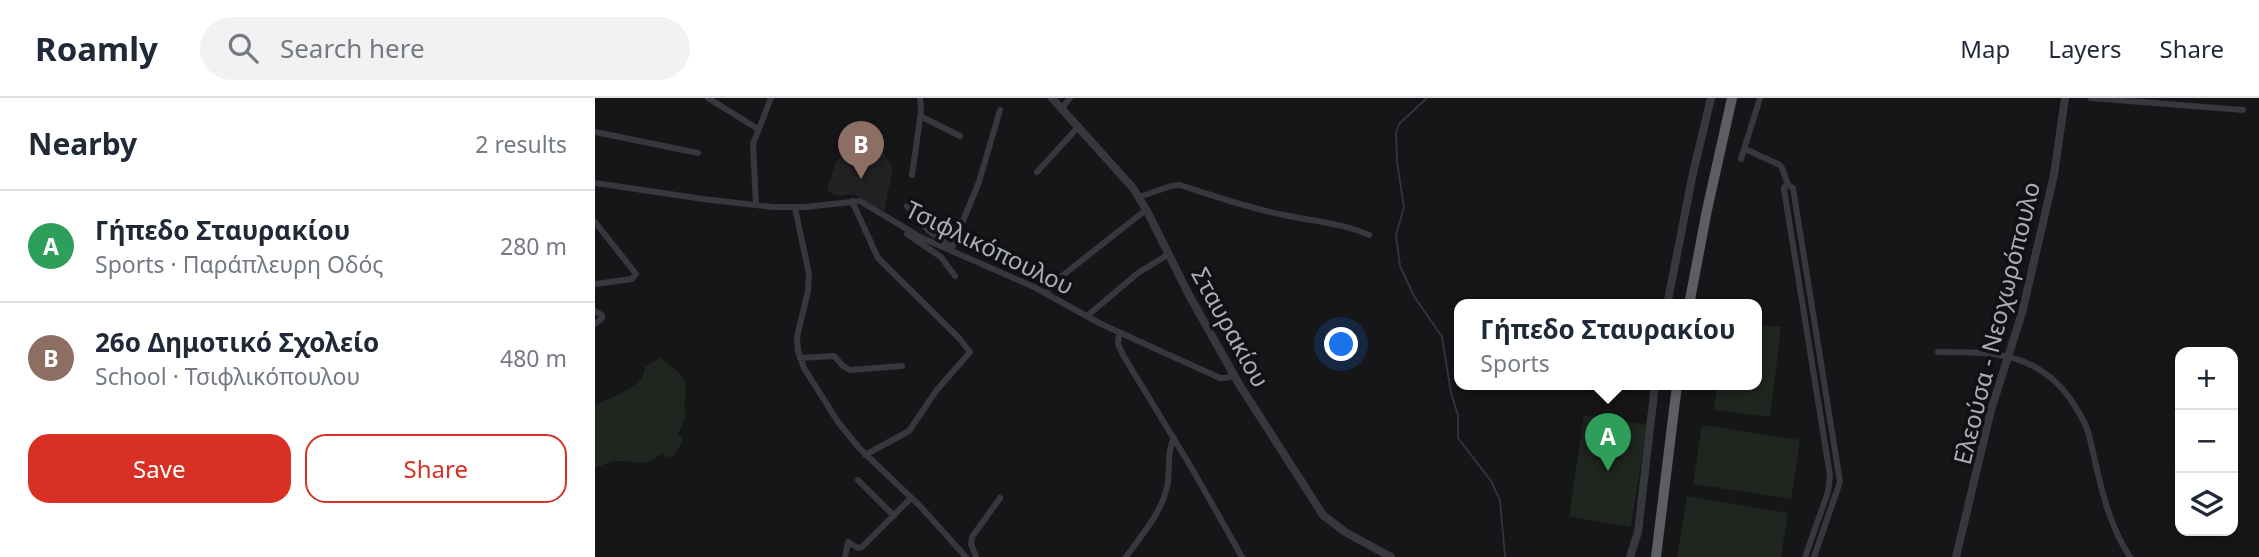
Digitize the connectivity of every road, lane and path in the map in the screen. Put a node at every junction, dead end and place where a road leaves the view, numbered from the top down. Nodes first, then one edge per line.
1 (708, 98) edge
2 (771, 98) edge
3 (920, 98) edge
4 (1052, 98) edge
5 (1070, 98) edge
6 (1711, 98) edge
7 (1733, 98) edge
8 (1760, 98) edge
9 (2065, 98) edge
10 (2091, 98) edge
11 (1062, 108) junction
12 (1000, 110) dead end
13 (2243, 110) dead end
14 (920, 116) junction
15 (1079, 127) junction
16 (758, 130) junction
17 (595, 132) edge
18 (960, 136) dead end
19 (1745, 149) junction
20 (698, 153) dead end
21 (1741, 159) dead end
22 (1037, 172) dead end
23 (912, 175) dead end
24 (595, 183) edge
25 (1788, 186) junction
26 (1139, 197) junction
27 (852, 201) junction
28 (755, 205) junction
29 (907, 206) dead end
30 (795, 208) junction
31 (1147, 209) junction
32 (595, 222) edge
33 (900, 226) junction
34 (1369, 235) dead end
35 (951, 250) junction
36 (1169, 254) junction
37 (955, 276) dead end
38 (595, 284) edge
39 (1046, 293) junction
40 (1668, 299) edge
41 (1690, 299) edge
42 (595, 311) edge
43 (1087, 316) junction
44 (595, 324) edge
45 (1119, 333) junction
46 (1938, 352) dead end
47 (2010, 356) junction
48 (800, 358) junction
49 (902, 366) dead end
50 (1234, 376) junction
51 (1653, 390) edge
52 (1676, 390) edge
53 (1174, 438) junction
54 (865, 455) junction
55 (858, 480) dead end
56 (911, 498) junction
57 (1000, 498) dead end
58 (894, 516) junction
59 (845, 557) edge
60 (966, 557) edge
61 (976, 557) edge
62 (1126, 557) edge
63 (1242, 557) edge
64 (1391, 557) edge
65 (1630, 557) edge
66 (1656, 557) edge
67 (1805, 557) edge
68 (1814, 557) edge
69 (1956, 557) edge
70 (2130, 557) edge

1 - 16 street
2 - 16 street
3 - 14 street
4 - 11 street, Σταυρακίου
5 - 11 street
6 - 40 street
7 - 41 highway
8 - 19 street
9 - 47 street, Ελεούσα - Νεοχωρόπουλο
10 - 13 street
11 - 15 street, Σταυρακίου
12 - 35 street
14 - 18 street
14 - 23 street
15 - 22 street
15 - 26 street, Σταυρακίου
16 - 28 street
17 - 20 street
19 - 21 street
19 - 25 street
24 - 28 street
25 - 67 street
25 - 68 street
26 - 31 street, Σταυρακίου
26 - 34 street
27 - 30 street
27 - 33 street, Τσιφλικόπουλου
27 - 54 street
28 - 30 street
29 - 35 street
30 - 48 street
31 - 36 street, Σταυρακίου
31 - 39 street
32 - 38 street
33 - 35 street, Τσιφλικόπουλου
33 - 37 street
35 - 39 street, Τσιφλικόπουλου
36 - 43 street
36 - 50 street, Σταυρακίου
39 - 43 street, Τσιφλικόπουλου
42 - 44 street
43 - 45 street, Τσιφλικόπουλου
45 - 50 street, Τσιφλικόπουλου
45 - 53 street
46 - 47 street
47 - 69 street, Ελεούσα - Νεοχωρόπουλο
47 - 70 street
48 - 49 street
48 - 54 street
50 - 64 street, Σταυρακίου
51 - 65 street
52 - 66 highway
53 - 62 street
53 - 63 street
54 - 56 street
55 - 58 street
56 - 58 street
56 - 60 street
57 - 61 street
58 - 59 street

